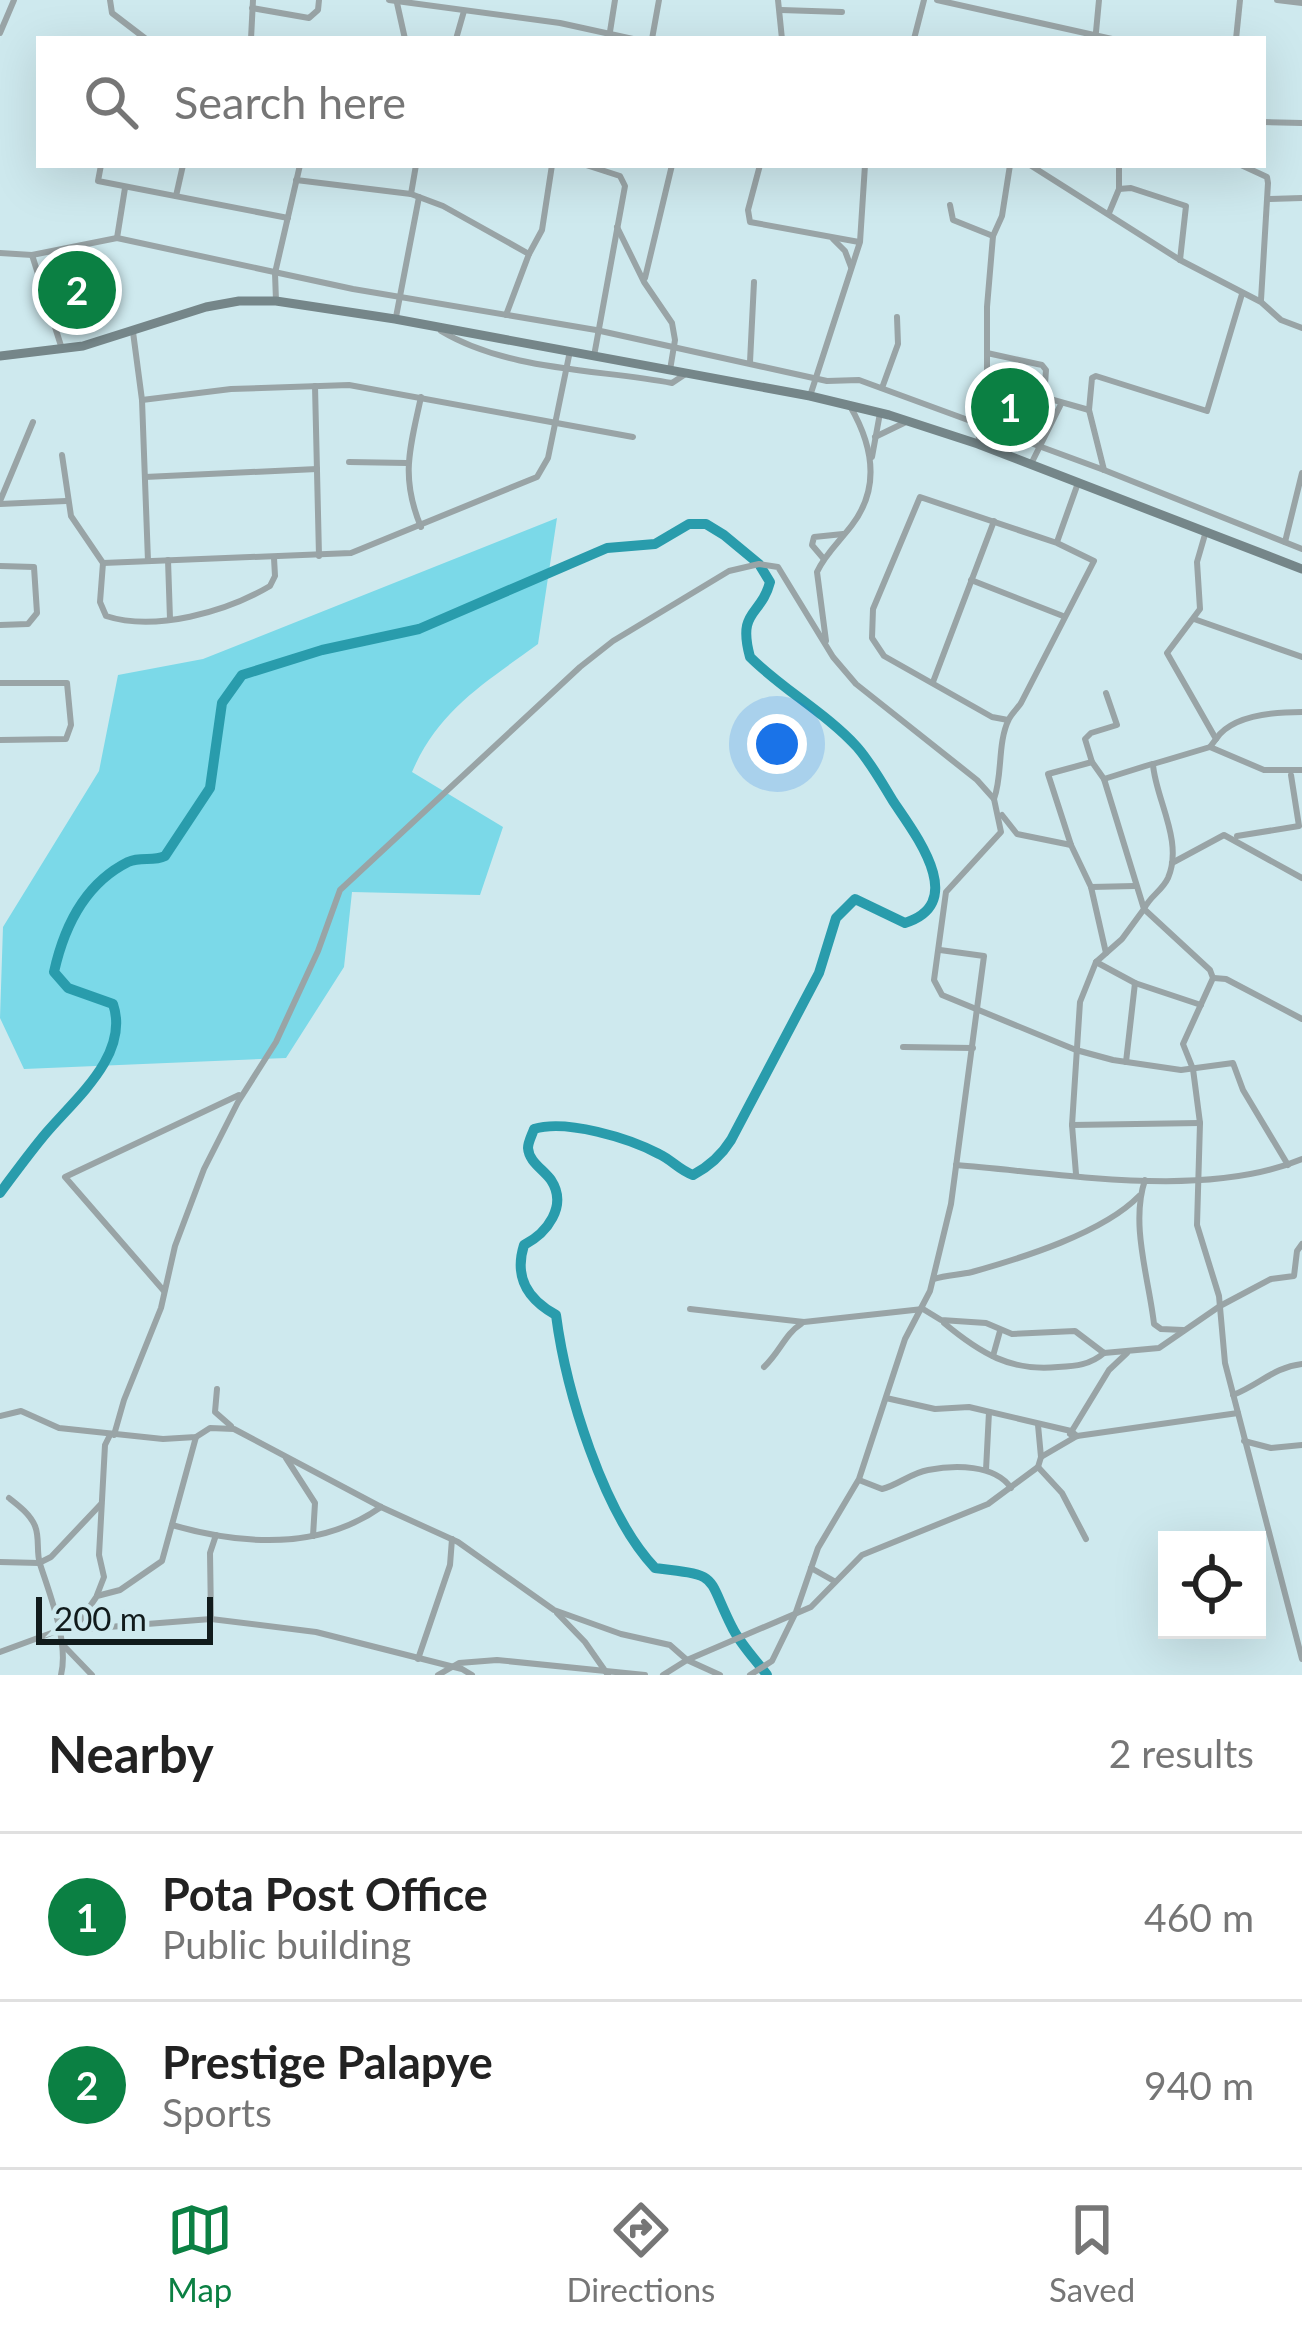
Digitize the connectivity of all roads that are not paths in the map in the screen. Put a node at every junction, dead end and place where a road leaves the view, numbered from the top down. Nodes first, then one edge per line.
1 (14, 0) edge
2 (110, 0) edge
3 (319, 0) edge
4 (615, 0) edge
5 (659, 0) edge
6 (778, 0) edge
7 (924, 0) edge
8 (937, 0) edge
9 (1100, 0) edge
10 (1240, 0) edge
11 (1277, 0) edge
12 (393, 2) edge
13 (1302, 3) edge
14 (253, 4) edge
15 (782, 10) junction
16 (464, 11) junction
17 (842, 12) dead end
18 (0, 33) edge
19 (1096, 33) junction
20 (142, 36) edge
21 (251, 36) edge
22 (404, 36) edge
23 (457, 36) edge
24 (606, 36) edge
25 (609, 36) edge
26 (653, 36) edge
27 (782, 36) edge
28 (915, 36) edge
29 (1104, 36) edge
30 (1236, 36) edge
31 (1266, 122) edge
32 (1302, 123) edge
33 (100, 168) edge
34 (182, 168) edge
35 (299, 168) edge
36 (416, 168) edge
37 (552, 168) edge
38 (593, 168) edge
39 (671, 168) edge
40 (759, 168) edge
41 (865, 168) edge
42 (1010, 168) edge
43 (1035, 168) edge
44 (1119, 168) edge
45 (1248, 168) edge
46 (296, 180) junction
47 (125, 187) junction
48 (1119, 189) junction
49 (176, 196) junction
50 (415, 196) junction
51 (1302, 198) edge
52 (1269, 199) junction
53 (950, 205) dead end
54 (1108, 214) junction
55 (287, 218) junction
56 (615, 223) junction
57 (993, 236) junction
58 (830, 237) junction
59 (117, 238) junction
60 (860, 242) junction
61 (0, 253) edge
62 (529, 254) junction
63 (32, 255) junction
64 (1180, 260) junction
65 (852, 271) junction
66 (275, 273) junction
67 (644, 282) junction
68 (754, 282) dead end
69 (1242, 293) junction
70 (399, 296) junction
71 (276, 301) junction
72 (1262, 302) junction
73 (506, 315) junction
74 (897, 317) dead end
75 (395, 320) junction
76 (433, 326) junction
77 (1302, 328) edge
78 (132, 329) junction
79 (596, 330) junction
80 (672, 350) junction
81 (62, 351) junction
82 (570, 351) junction
83 (987, 353) junction
84 (594, 356) junction
85 (1, 360) edge
86 (750, 362) junction
87 (568, 368) junction
88 (670, 370) junction
89 (687, 373) junction
90 (813, 378) junction
91 (987, 381) junction
92 (315, 385) junction
93 (882, 388) junction
94 (421, 395) junction
95 (810, 396) junction
96 (1045, 399) junction
97 (142, 400) junction
98 (1061, 404) junction
99 (850, 406) junction
100 (1088, 410) junction
101 (880, 413) junction
102 (33, 422) dead end
103 (908, 422) junction
104 (555, 424) junction
105 (981, 427) junction
106 (633, 437) dead end
107 (875, 437) junction
108 (978, 444) junction
109 (1040, 448) junction
110 (62, 455) dead end
111 (872, 460) junction
112 (349, 462) dead end
113 (407, 463) junction
114 (1031, 464) junction
115 (317, 469) junction
116 (1105, 470) junction
117 (1302, 473) edge
118 (146, 477) junction
119 (1078, 483) junction
120 (0, 502) edge
121 (66, 502) junction
122 (994, 521) junction
123 (421, 527) junction
124 (1206, 531) junction
125 (843, 535) junction
126 (1285, 542) junction
127 (1057, 543) junction
128 (1302, 549) edge
129 (319, 556) junction
130 (274, 558) junction
131 (168, 560) junction
132 (824, 560) junction
133 (148, 561) junction
134 (103, 563) junction
135 (0, 566) edge
136 (1302, 569) edge
137 (971, 580) junction
138 (1063, 616) junction
139 (170, 619) junction
140 (1194, 620) junction
141 (0, 625) edge
142 (827, 644) junction
143 (1302, 656) edge
144 (933, 682) junction
145 (0, 683) edge
146 (1106, 693) dead end
147 (1302, 712) edge
148 (1008, 719) junction
149 (1216, 739) junction
150 (0, 740) edge
151 (1210, 747) junction
152 (1091, 762) junction
153 (1153, 764) junction
154 (1279, 772) junction
155 (1302, 773) edge
156 (1291, 775) junction
157 (1104, 778) junction
158 (994, 799) junction
159 (999, 812) junction
160 (1234, 837) junction
161 (1071, 844) junction
162 (1172, 863) junction
163 (1302, 878) edge
164 (1137, 886) junction
165 (1091, 887) junction
166 (1144, 909) junction
167 (940, 950) junction
168 (1106, 953) junction
169 (1096, 962) junction
170 (1213, 978) junction
171 (1135, 983) junction
172 (1201, 1005) junction
173 (980, 1009) junction
174 (1302, 1019) edge
175 (903, 1046) dead end
176 (973, 1048) junction
177 (1076, 1050) junction
178 (1126, 1062) junction
179 (1193, 1069) junction
180 (244, 1093) junction
181 (1200, 1123) junction
182 (1072, 1125) junction
183 (1302, 1159) edge
184 (955, 1165) junction
185 (1288, 1165) junction
186 (1076, 1174) junction
187 (1199, 1177) junction
188 (1144, 1180) junction
189 (1139, 1196) junction
190 (1302, 1244) edge
191 (932, 1280) junction
192 (164, 1291) junction
193 (1220, 1306) junction
194 (690, 1309) dead end
195 (923, 1309) junction
196 (941, 1320) junction
197 (804, 1322) junction
198 (1186, 1330) junction
199 (1000, 1331) junction
200 (1130, 1351) junction
201 (1104, 1353) junction
202 (993, 1357) junction
203 (1302, 1364) edge
204 (764, 1367) dead end
205 (217, 1389) dead end
206 (1233, 1395) junction
207 (886, 1398) junction
208 (215, 1412) junction
209 (989, 1412) junction
210 (1238, 1413) junction
211 (0, 1416) edge
212 (1038, 1423) junction
213 (210, 1428) junction
214 (234, 1429) junction
215 (1074, 1434) junction
216 (112, 1435) junction
217 (196, 1437) junction
218 (1244, 1441) junction
219 (1302, 1445) edge
220 (283, 1454) junction
221 (1041, 1457) junction
222 (1038, 1467) junction
223 (986, 1470) junction
224 (859, 1480) junction
225 (1011, 1488) junction
226 (9, 1498) dead end
227 (104, 1501) junction
228 (381, 1507) junction
229 (172, 1525) junction
230 (216, 1535) junction
231 (313, 1536) junction
232 (1085, 1539) dead end
233 (452, 1540) junction
234 (0, 1562) edge
235 (39, 1563) junction
236 (810, 1568) junction
237 (833, 1581) junction
238 (97, 1596) junction
239 (554, 1610) junction
240 (793, 1617) junction
241 (211, 1619) junction
242 (57, 1631) junction
243 (73, 1631) junction
244 (1301, 1647) edge
245 (66, 1648) junction
246 (0, 1652) edge
247 (418, 1659) junction
248 (1302, 1659) edge
249 (687, 1660) junction
250 (448, 1667) junction
251 (606, 1672) edge
252 (61, 1675) edge
253 (92, 1675) edge
254 (438, 1675) edge
255 (472, 1675) edge
256 (645, 1675) edge
257 (663, 1675) edge
258 (720, 1675) edge
259 (750, 1675) edge

1 - 18 street
2 - 20 street
3 - 14 street
4 - 25 street
5 - 26 street
6 - 15 street
7 - 28 street
8 - 19 street
9 - 19 street
10 - 30 street
11 - 13 street
12 - 16 street
12 - 22 street
14 - 21 street
15 - 17 street
15 - 27 street
16 - 23 street
16 - 24 street
19 - 29 street
31 - 32 street
33 - 47 street
34 - 49 street
35 - 46 street
36 - 50 street
37 - 62 street
38 - 56 street
39 - 67 street
40 - 58 street
41 - 60 street
42 - 57 street
43 - 54 street
44 - 48 street
45 - 52 street
46 - 50 street
46 - 55 street
47 - 49 street
47 - 59 street
48 - 54 street
48 - 64 street
49 - 55 street
50 - 62 street
50 - 70 street
51 - 52 street
52 - 72 street
53 - 57 street
54 - 64 street
55 - 66 street
56 - 67 street
56 - 79 street
57 - 83 street
58 - 60 street
58 - 65 street
59 - 63 street
59 - 66 street
60 - 65 street
61 - 63 street
62 - 73 street
63 - 81 street
64 - 69 street
65 - 90 street
66 - 70 street
66 - 71 street
67 - 80 street
68 - 86 street
69 - 72 street
69 - 100 street
70 - 73 street
70 - 75 street
71 - 75 street
71 - 78 street
72 - 77 street
73 - 79 street
74 - 93 street
75 - 76 street
76 - 82 street
76 - 87 street
78 - 81 street
78 - 97 street
79 - 80 street
79 - 84 street
80 - 86 street
80 - 88 street
81 - 85 street
82 - 84 street
82 - 87 street
83 - 91 street
83 - 96 street
84 - 88 street
86 - 90 street
87 - 89 street
87 - 104 street
88 - 89 street
89 - 95 street
90 - 93 street
90 - 95 street
91 - 96 street
91 - 105 street
92 - 94 street
92 - 97 street
92 - 115 street
93 - 105 street
94 - 104 street
94 - 113 street
95 - 99 street
96 - 98 street
97 - 118 street
98 - 100 street
98 - 109 street
99 - 101 street
99 - 111 street
100 - 116 street
101 - 103 street
101 - 107 street
102 - 120 street
103 - 107 street
103 - 108 street
104 - 106 street
104 - 123 street
105 - 108 street
105 - 109 street
107 - 111 street
108 - 114 street
109 - 114 street
109 - 116 street
110 - 121 street
111 - 125 street
112 - 113 street
113 - 123 street
114 - 119 street
115 - 118 street
115 - 129 street
116 - 126 street
117 - 126 street
118 - 133 street
119 - 124 street
119 - 127 street
120 - 121 street
121 - 134 street
122 - 127 street
122 - 137 street
122 - 144 street
123 - 129 street
124 - 136 street
124 - 140 street
125 - 132 street
125 - 132 street
126 - 128 street
127 - 138 street
129 - 130 street
130 - 131 street
130 - 139 street
131 - 133 street
131 - 139 street
132 - 142 street
133 - 134 street
134 - 139 street
135 - 141 street
137 - 138 street
137 - 144 street
138 - 148 street
140 - 143 street
140 - 149 street
142 - 158 street
142 - 180 street
144 - 148 street
145 - 150 street
146 - 152 street
147 - 149 street
148 - 158 street
149 - 151 street
151 - 153 street
151 - 154 street
152 - 157 street
152 - 161 street
153 - 157 street
153 - 162 street
154 - 155 street
154 - 156 street
155 - 156 street
156 - 160 street
157 - 164 street
158 - 159 street
159 - 161 street
159 - 167 street
160 - 162 street
160 - 163 street
161 - 165 street
162 - 166 street
164 - 165 street
164 - 166 street
165 - 168 street
166 - 168 street
166 - 170 street
167 - 173 street
167 - 173 street
168 - 169 street
169 - 171 street
169 - 177 street
170 - 172 street
170 - 174 street
171 - 172 street
171 - 178 street
172 - 179 street
173 - 176 street
173 - 177 street
175 - 176 street
176 - 184 street
177 - 178 street
177 - 182 street
178 - 179 street
179 - 181 street
179 - 185 street
180 - 192 street
180 - 192 street
181 - 182 street
181 - 187 street
182 - 186 street
183 - 185 street
184 - 186 street
184 - 191 street
185 - 187 street
186 - 188 street
187 - 188 street
187 - 193 street
188 - 189 street
189 - 191 street
189 - 198 street
190 - 193 street
191 - 195 street
192 - 216 street
193 - 198 street
193 - 206 street
194 - 197 street
195 - 196 street
195 - 197 street
195 - 207 street
196 - 199 street
196 - 202 street
197 - 204 street
198 - 200 street
199 - 201 street
199 - 202 street
200 - 201 street
200 - 215 street
201 - 202 street
203 - 206 street
205 - 208 street
206 - 210 street
207 - 209 street
207 - 224 street
208 - 213 street
208 - 214 street
209 - 212 street
209 - 223 street
210 - 215 street
210 - 218 street
211 - 216 street
212 - 215 street
212 - 221 street
213 - 214 street
213 - 217 street
214 - 220 street
215 - 221 street
216 - 217 street
216 - 227 street
217 - 229 street
218 - 219 street
218 - 244 street
220 - 228 street
220 - 231 street
221 - 222 street
222 - 225 street
222 - 232 street
223 - 224 street
223 - 225 street
224 - 236 street
225 - 237 street
226 - 235 street
227 - 235 street
227 - 238 street
228 - 231 street
228 - 233 street
229 - 230 street
229 - 238 street
230 - 231 street
230 - 241 street
233 - 239 street
233 - 247 street
234 - 235 street
235 - 242 street
236 - 237 street
236 - 240 street
237 - 240 street
238 - 243 street
239 - 249 street
239 - 251 street
240 - 249 street
240 - 259 street
241 - 243 street
241 - 247 street
242 - 243 street
242 - 245 street
242 - 246 street
244 - 248 street
245 - 252 street
245 - 253 street
247 - 250 street
249 - 257 street
249 - 258 street
250 - 251 street
250 - 254 street
250 - 255 street
251 - 256 street

